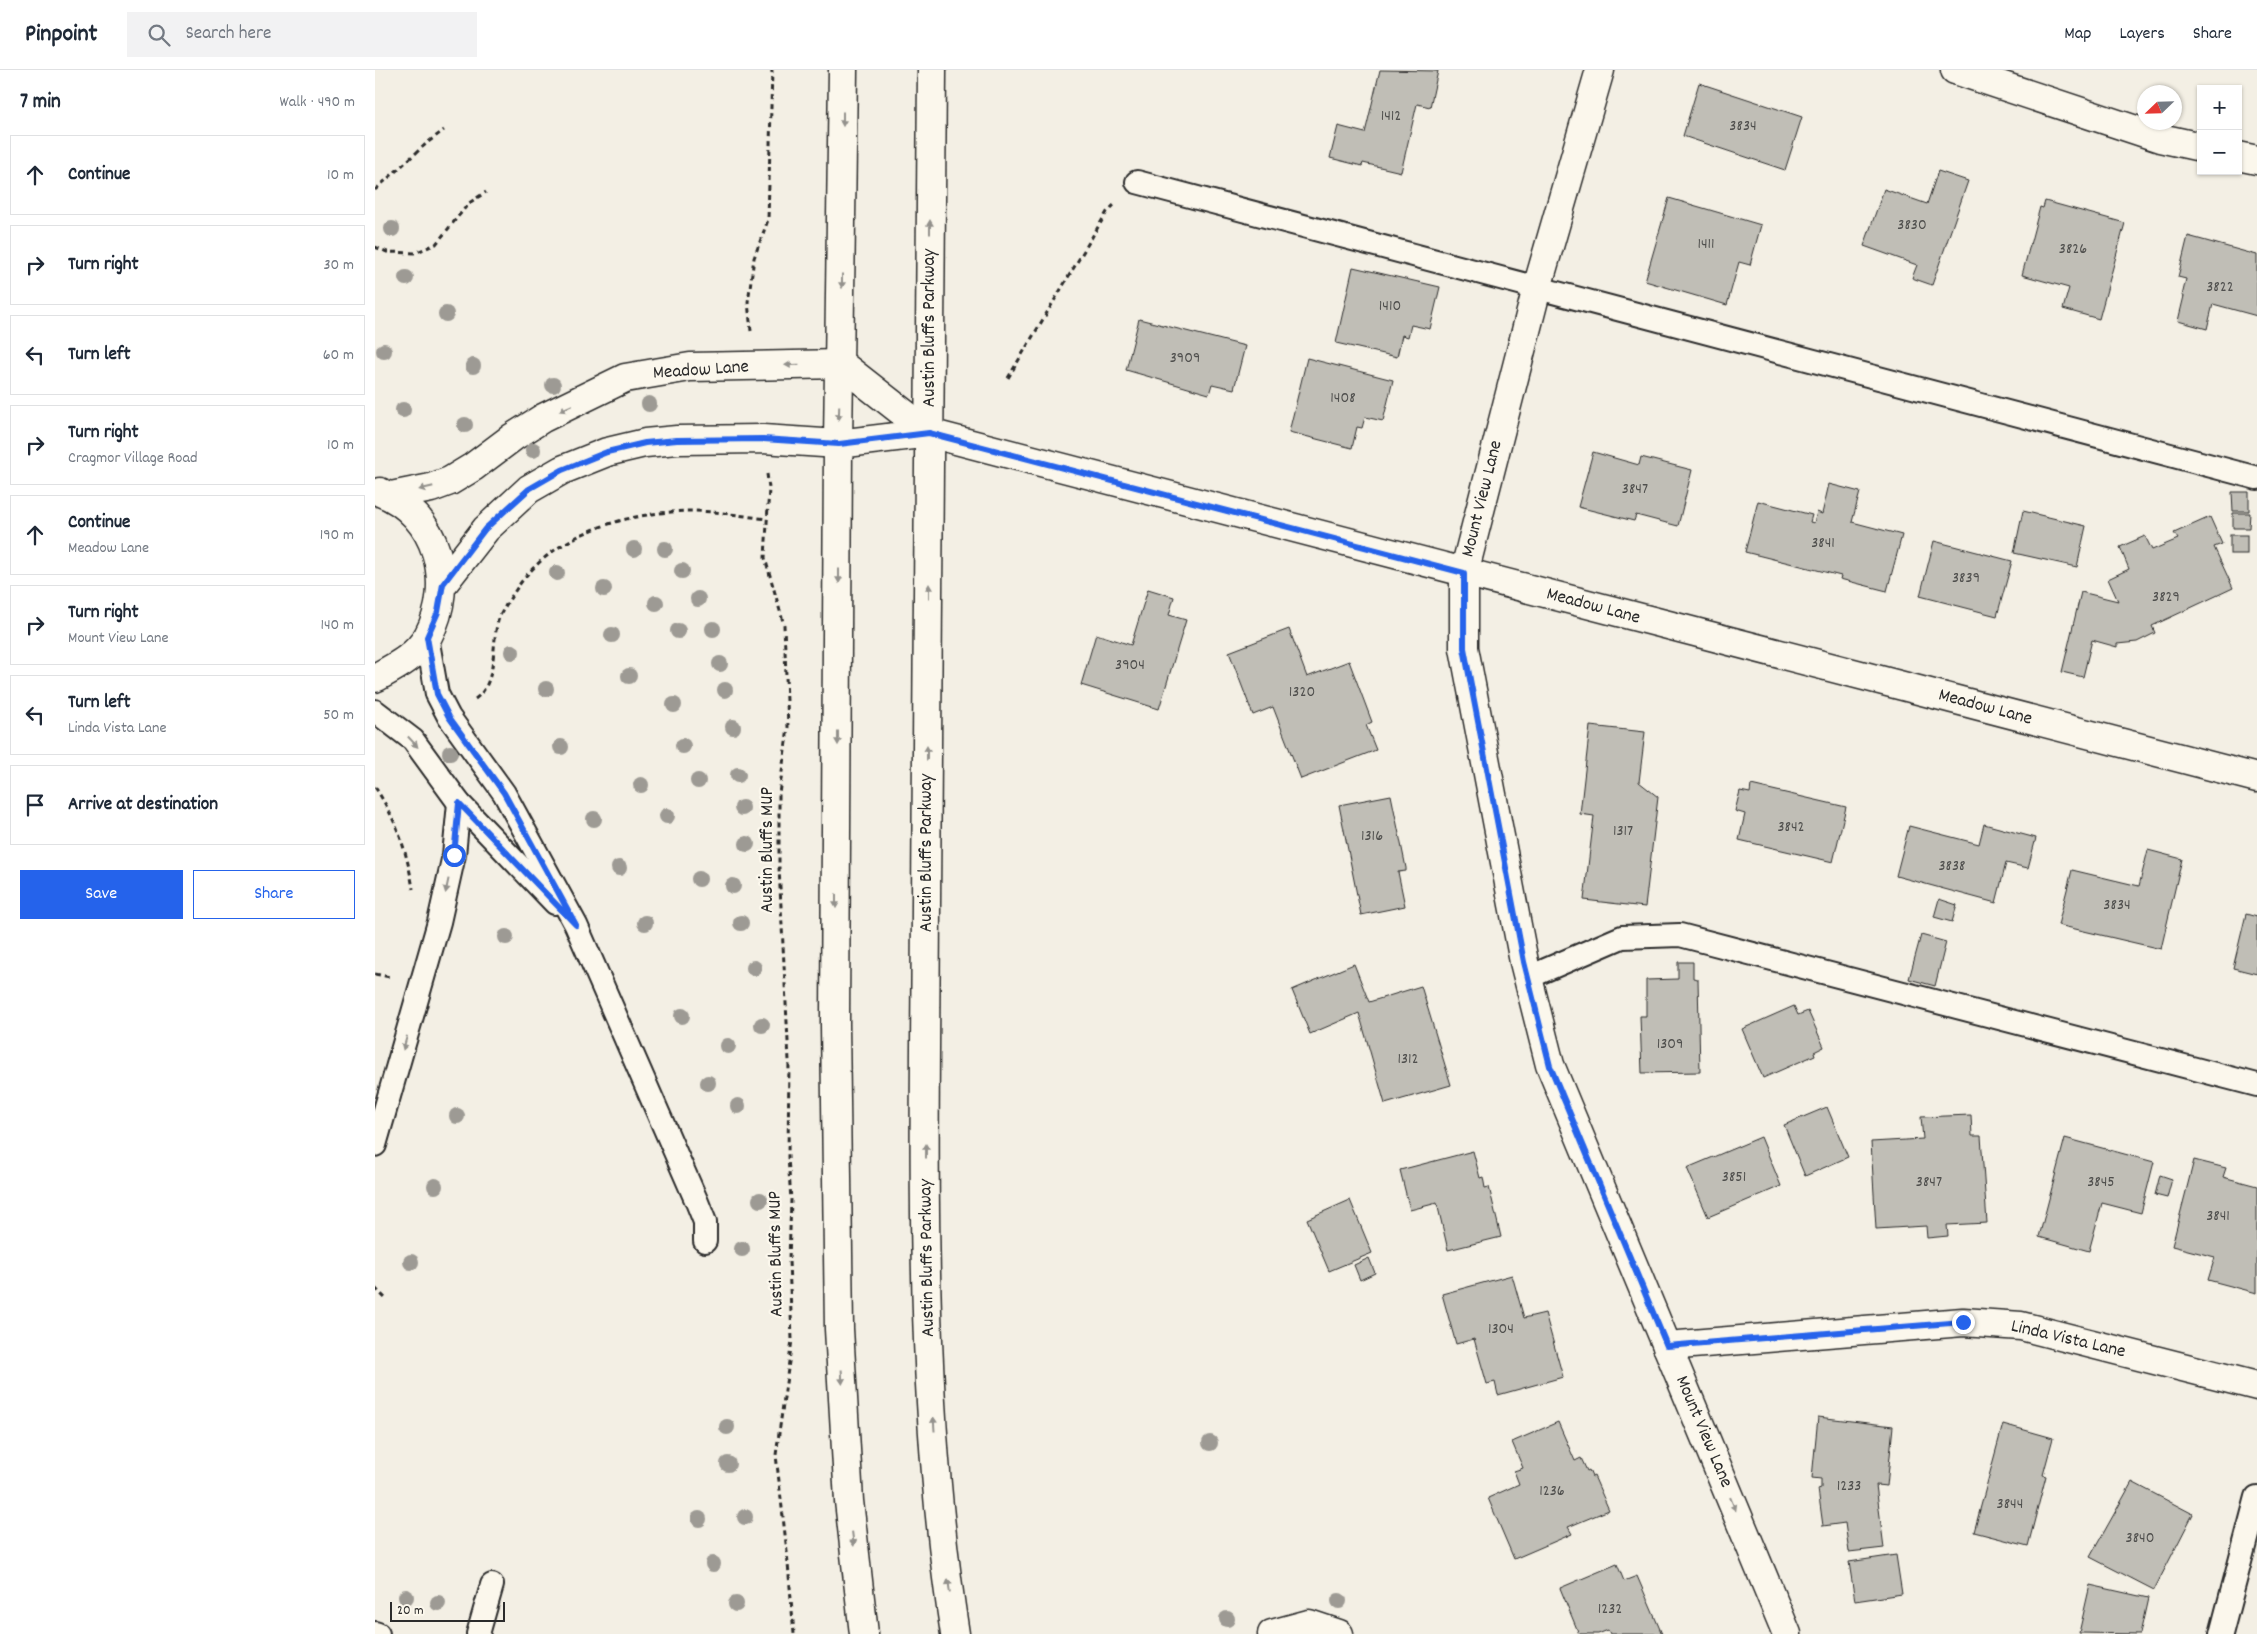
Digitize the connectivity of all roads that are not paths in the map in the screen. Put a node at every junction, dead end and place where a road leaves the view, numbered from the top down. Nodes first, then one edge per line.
1 (843, 70) edge
2 (932, 70) edge
3 (1600, 70) edge
4 (1955, 70) edge
5 (2197, 146) edge
6 (2242, 157) edge
7 (2257, 160) edge
8 (1137, 182) road end
9 (1537, 288) junction
10 (841, 364) junction
11 (929, 433) junction
12 (839, 444) junction
13 (2257, 478) edge
14 (383, 493) edge
15 (1464, 573) junction
16 (443, 584) junction
17 (427, 637) junction
18 (375, 678) edge
19 (375, 711) edge
20 (2257, 778) edge
21 (459, 803) junction
22 (576, 925) junction
23 (1527, 978) junction
24 (2257, 1084) edge
25 (375, 1145) edge
26 (705, 1241) dead end
27 (1667, 1346) junction
28 (2257, 1386) edge
29 (2257, 1496) edge
30 (492, 1585) dead end
31 (478, 1634) edge
32 (864, 1634) edge
33 (955, 1634) edge
34 (1272, 1634) edge
35 (1339, 1634) edge
36 (1787, 1634) edge
37 (2221, 1634) edge

1 -> 10 street
11 -> 2 street, Austin Bluffs Parkway
3 - 9 street, Mount View Lane
4 - 5 street
6 - 7 street
8 - 9 lane
9 - 13 lane
9 - 15 street, Mount View Lane
10 - 11 street, Meadow Lane
10 -> 12 street
10 -> 14 street, Meadow Lane
11 - 12 street, Meadow Lane
11 - 15 street, Meadow Lane
33 -> 11 street, Austin Bluffs Parkway
12 - 16 street, Meadow Lane
12 -> 32 street
14 - 16 street
15 - 20 street, Meadow Lane
15 - 23 street, Mount View Lane
16 - 17 street
17 - 18 street
17 - 22 lane
19 -> 21 lane
21 - 22 lane
21 -> 25 lane
22 - 26 lane
23 - 24 lane
23 - 27 street, Mount View Lane
27 - 28 street, Linda Vista Lane
27 -> 36 street, Mount View Lane
29 - 37 lane
30 - 31 lane
34 - 35 street

